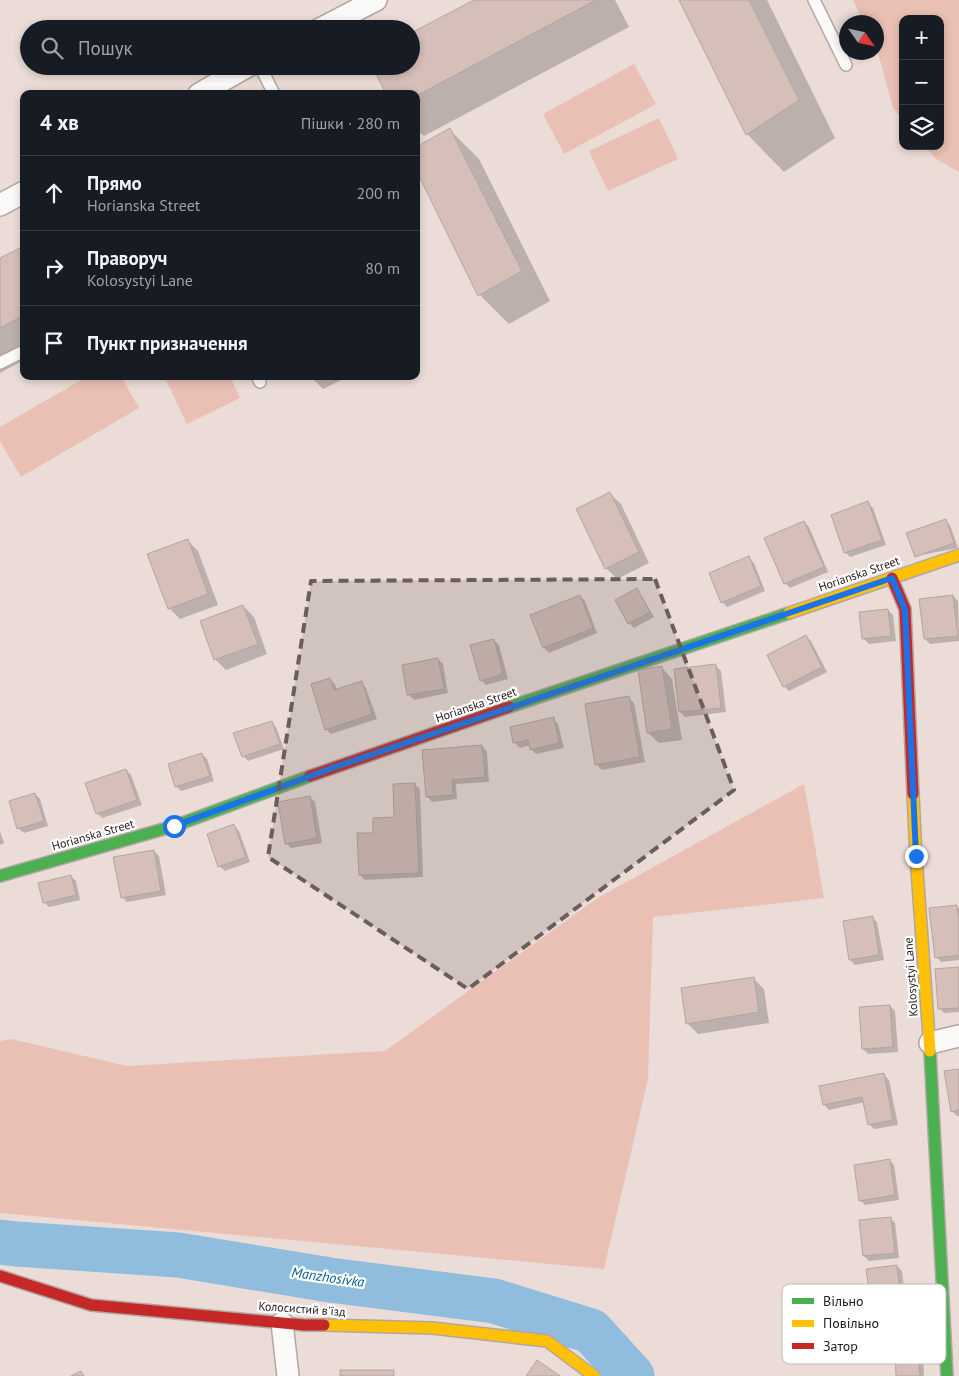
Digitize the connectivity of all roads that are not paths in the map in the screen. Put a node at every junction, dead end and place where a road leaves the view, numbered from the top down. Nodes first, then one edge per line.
1 (376, 0) edge
2 (814, 0) edge
3 (337, 20) edge
4 (846, 66) dead end
5 (232, 75) edge
6 (264, 75) edge
7 (206, 90) edge
8 (272, 90) edge
9 (20, 194) edge
10 (0, 205) edge
11 (20, 353) edge
12 (0, 363) edge
13 (959, 555) edge
14 (892, 578) junction
15 (0, 876) edge
16 (959, 1036) edge
17 (930, 1043) junction
18 (0, 1276) edge
19 (942, 1284) edge
20 (282, 1322) junction
21 (946, 1356) edge
22 (288, 1376) edge
23 (594, 1376) edge
24 (947, 1376) edge

1 - 3 street
2 - 4 lane
5 - 7 street
6 - 8 lane
9 - 10 street
11 - 12 lane
13 - 14 street, Horianska Street
14 - 15 street, Horianska Street
14 - 17 street, Kolosystyi Lane
16 - 17 street
17 - 19 street, Kolosystyi Lane
18 - 20 street, Колосистий в'їзд
20 - 22 street
20 - 23 street, Колосистий в'їзд
21 - 24 street, Kolosystyi Lane

